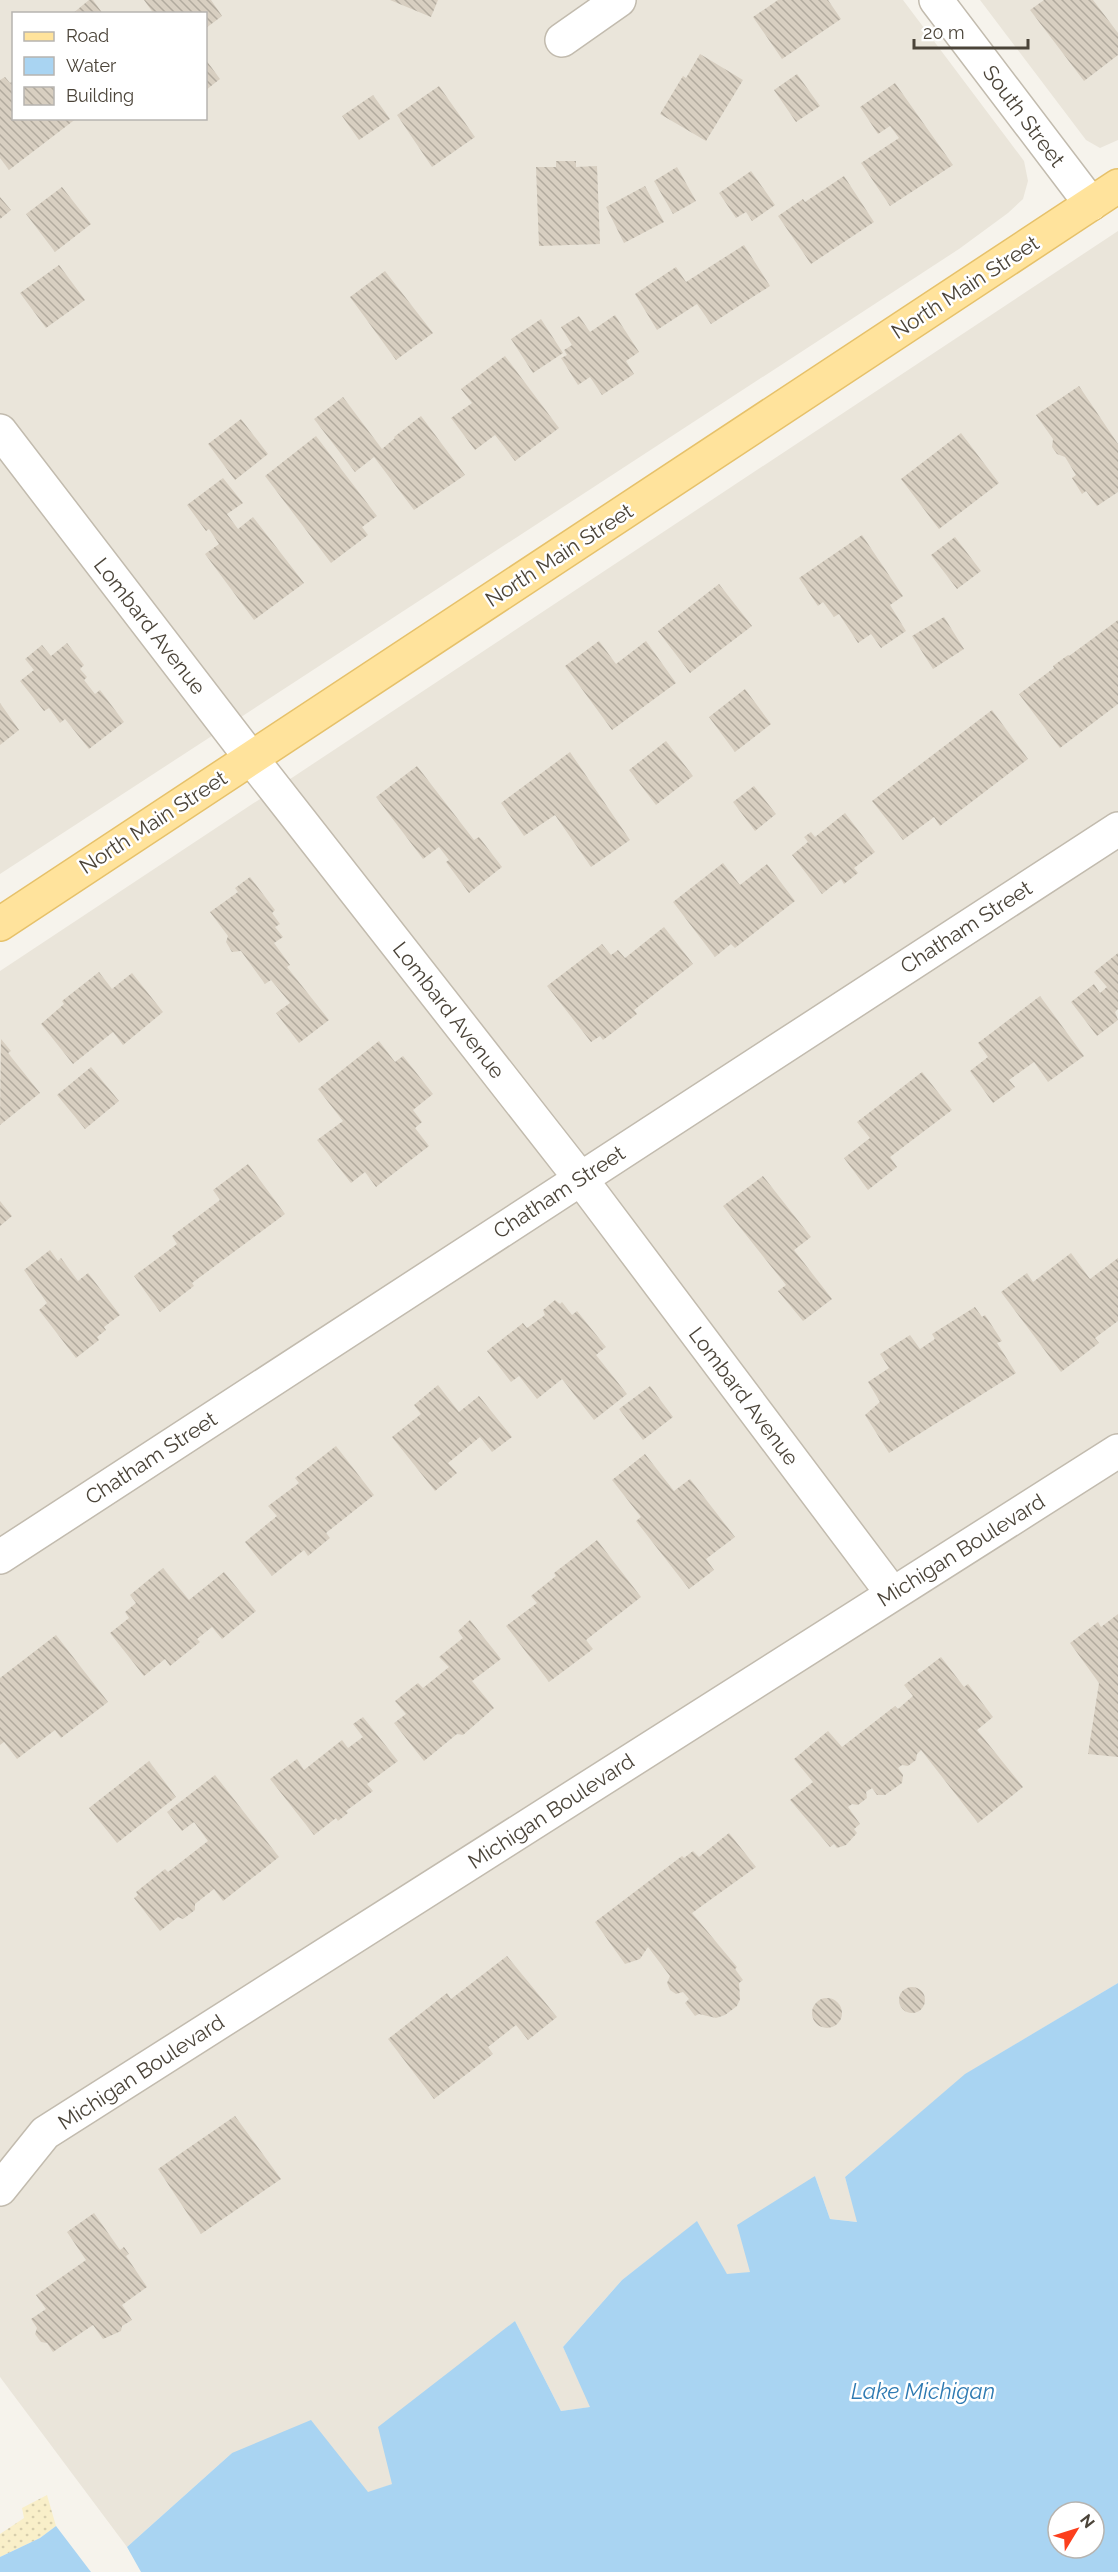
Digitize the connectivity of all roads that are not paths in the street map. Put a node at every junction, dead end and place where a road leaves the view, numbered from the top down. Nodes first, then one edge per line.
1 (619, 0) edge
2 (936, 0) edge
3 (562, 40) dead end
4 (1118, 186) edge
5 (1091, 204) junction
6 (0, 430) edge
7 (251, 758) junction
8 (1118, 829) edge
9 (0, 924) edge
10 (580, 1178) junction
11 (1118, 1451) edge
12 (0, 1557) edge
13 (892, 1593) junction
14 (0, 2189) edge

1 - 3 street
2 - 5 street, South Street
4 - 5 main road, North Main Street
5 - 7 main road, North Main Street
6 - 7 street, Lombard Avenue
7 - 9 main road, North Main Street
7 - 10 street, Lombard Avenue
8 - 10 street, Chatham Street
10 - 12 street, Chatham Street
10 - 13 street, Lombard Avenue
11 - 13 street, Michigan Boulevard
13 - 14 street, Michigan Boulevard

